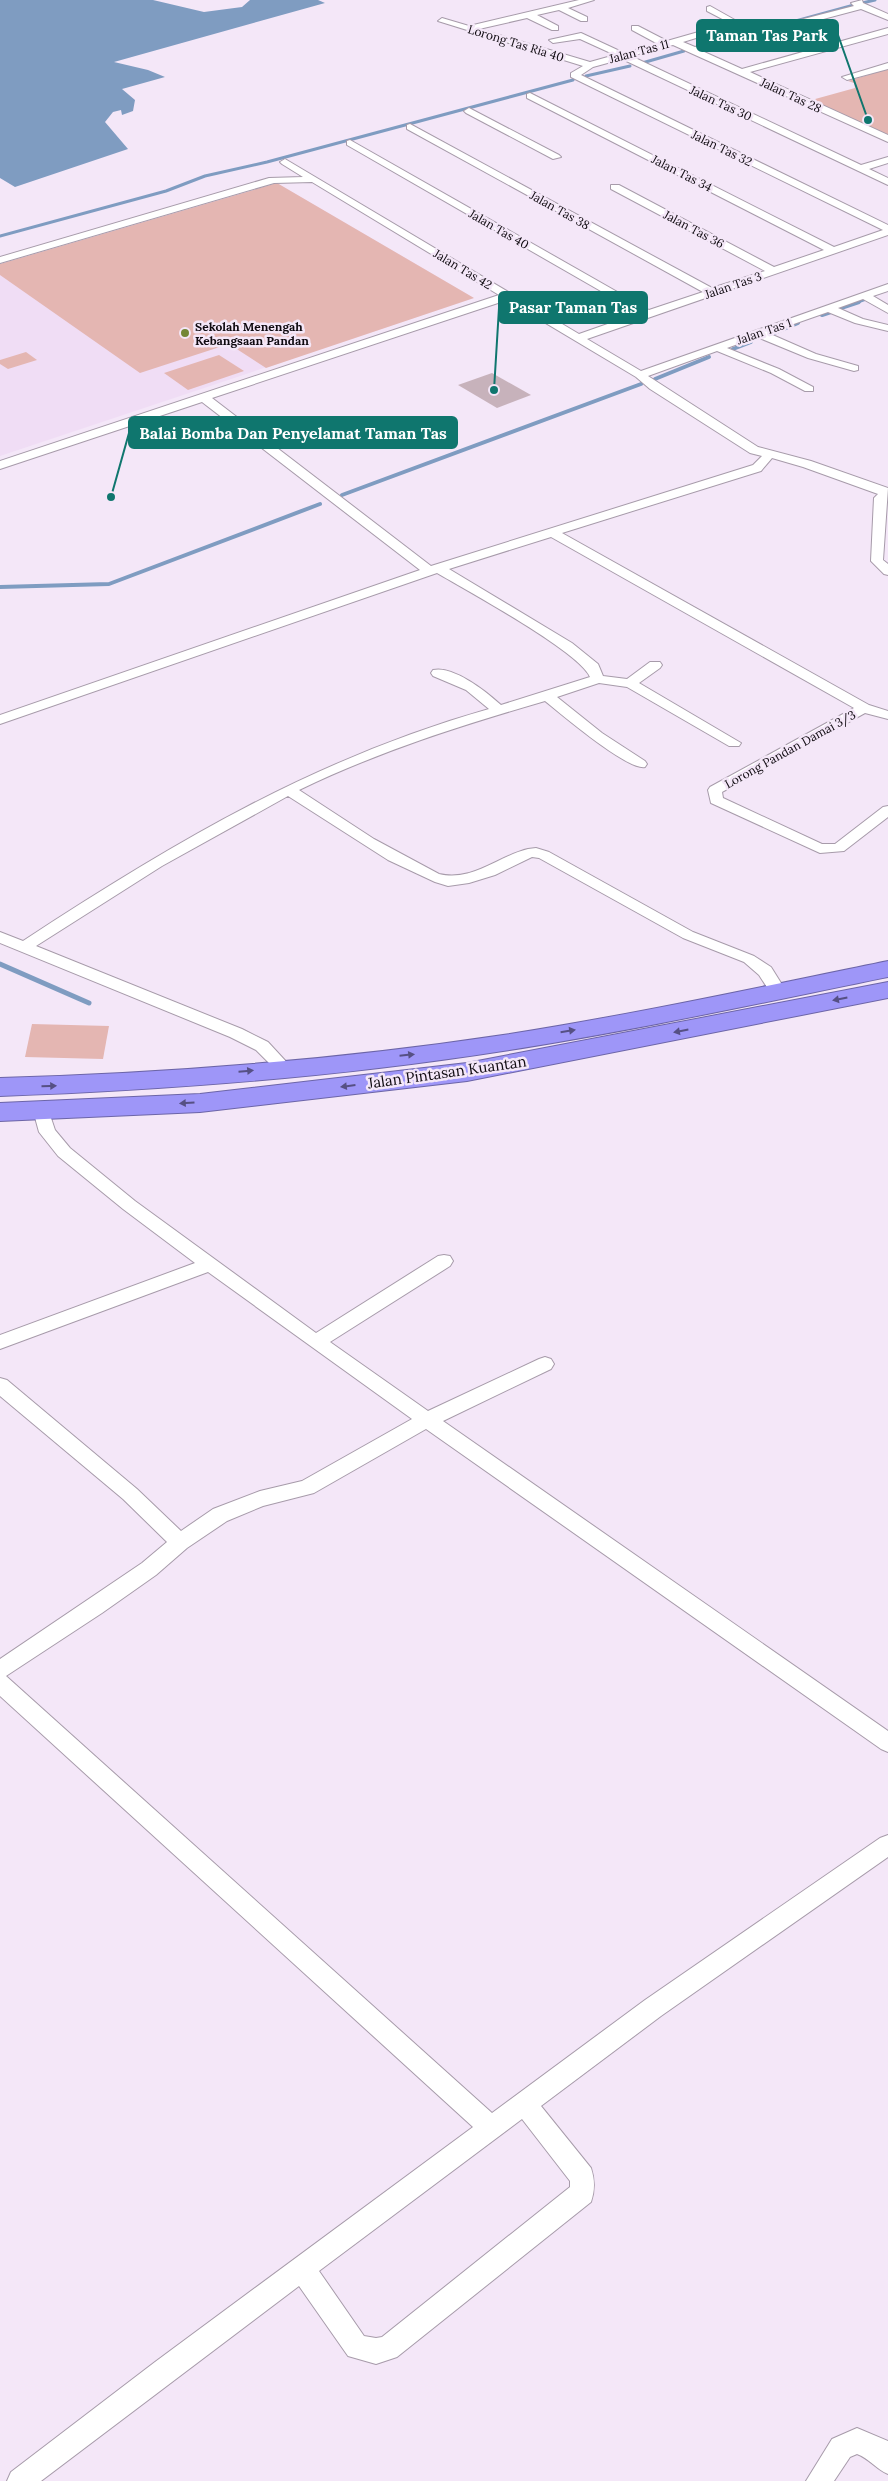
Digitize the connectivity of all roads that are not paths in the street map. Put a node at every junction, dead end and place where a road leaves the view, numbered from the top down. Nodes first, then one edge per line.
1 (590, 0) edge
2 (864, 3) edge
3 (559, 7) junction
4 (710, 9) dead end
5 (529, 15) junction
6 (888, 17) edge
7 (584, 19) dead end
8 (442, 21) dead end
9 (555, 28) dead end
10 (635, 28) dead end
11 (468, 29) junction
12 (888, 31) edge
13 (554, 40) dead end
14 (670, 43) junction
15 (694, 50) junction
16 (622, 56) junction
17 (590, 65) junction
18 (888, 66) edge
19 (740, 72) junction
20 (848, 77) dead end
21 (530, 96) dead end
22 (469, 111) dead end
23 (410, 127) dead end
24 (888, 139) edge
25 (350, 143) dead end
26 (556, 156) dead end
27 (888, 160) edge
28 (285, 162) dead end
29 (860, 169) junction
30 (315, 180) junction
31 (888, 182) edge
32 (615, 187) dead end
33 (888, 231) edge
34 (834, 251) junction
35 (0, 260) edge
36 (773, 271) junction
37 (888, 287) edge
38 (711, 292) junction
39 (507, 296) junction
40 (865, 296) junction
41 (828, 308) junction
42 (888, 310) edge
43 (648, 314) junction
44 (888, 328) edge
45 (757, 334) junction
46 (578, 338) junction
47 (718, 348) junction
48 (854, 368) dead end
49 (640, 375) junction
50 (809, 389) dead end
51 (203, 397) junction
52 (769, 455) junction
53 (0, 465) edge
54 (887, 493) edge
55 (553, 533) junction
56 (434, 570) junction
57 (888, 571) edge
58 (655, 664) dead end
59 (438, 674) dead end
60 (598, 679) junction
61 (630, 683) junction
62 (548, 697) junction
63 (864, 708) junction
64 (498, 710) junction
65 (888, 715) edge
66 (0, 720) edge
67 (734, 743) dead end
68 (640, 764) dead end
69 (289, 790) junction
70 (888, 810) edge
71 (0, 937) edge
72 (24, 947) junction
73 (888, 969) edge
74 (888, 990) edge
75 (778, 991) junction
76 (284, 1068) junction
77 (0, 1087) edge
78 (41, 1110) junction
79 (0, 1112) edge
80 (444, 1261) dead end
81 (210, 1264) junction
82 (0, 1342) edge
83 (316, 1342) junction
84 (545, 1364) dead end
85 (0, 1384) edge
86 (427, 1420) junction
87 (180, 1542) junction
88 (0, 1670) edge
89 (0, 1683) edge
90 (888, 1743) edge
91 (888, 1845) edge
92 (524, 2103) junction
93 (491, 2128) junction
94 (302, 2268) junction
95 (888, 2461) edge
96 (20, 2481) edge
97 (819, 2481) edge

1 - 3 street
2 - 6 street
2 - 15 street
3 - 5 street
3 - 7 street
4 - 14 street
5 - 9 street
5 - 11 street
8 - 11 street, Lorong Tas Ria 40
10 - 14 street
11 - 17 street, Lorong Tas Ria 40
12 - 19 street
13 - 16 street, Jalan Tas 30
14 - 15 street, Jalan Tas 11
14 - 16 street, Jalan Tas 11
15 - 19 street, Jalan Tas 28
16 - 17 street, Jalan Tas 11
16 - 29 street, Jalan Tas 30
17 - 33 street, Jalan Tas 32
18 - 20 street
19 - 24 street, Jalan Tas 28
21 - 34 street, Jalan Tas 34
22 - 26 street
23 - 38 street, Jalan Tas 38
25 - 43 street, Jalan Tas 40
27 - 29 street
28 - 30 street, Jalan Tas 42
29 - 31 street, Jalan Tas 30
30 - 35 street
30 - 39 street, Jalan Tas 42
32 - 36 street, Jalan Tas 36
33 - 34 street, Jalan Tas 3
34 - 36 street, Jalan Tas 3
36 - 38 street, Jalan Tas 3
37 - 40 street, Jalan Tas 1
38 - 43 street, Jalan Tas 3
39 - 46 street, Jalan Tas 42
39 - 51 street
40 - 41 street, Jalan Tas 1
40 - 42 street
41 - 44 street
41 - 45 street, Jalan Tas 1
43 - 46 street, Jalan Tas 3
45 - 47 street, Jalan Tas 1
45 - 48 street
46 - 49 street, Jalan Tas 42
47 - 49 street, Jalan Tas 1
47 - 50 street
49 - 52 street, Jalan Tas 42
51 - 53 street
51 - 56 street
52 - 54 street, Jalan Tas 42
52 - 55 street
54 - 57 street
55 - 56 street
55 - 63 street
56 - 60 street
56 - 66 street
58 - 61 street
59 - 64 street
60 - 61 street
60 - 62 street
61 - 67 street
62 - 64 street
62 - 68 street
63 - 65 street
63 - 70 street, Lorong Pandan Damai 3/3
64 - 69 street
69 - 72 street
69 - 75 street
71 - 72 street
72 - 76 street
73 - 75 highway, Jalan Pintasan Kuantan
74 -> 78 highway, Jalan Pintasan Kuantan
76 -> 75 highway, Jalan Pintasan Kuantan
77 -> 76 highway, Jalan Pintasan Kuantan
78 - 79 highway, Jalan Pintasan Kuantan
78 - 81 street
80 - 83 street
81 - 82 street
81 - 83 street
83 - 86 street
84 - 86 street
85 - 87 street
86 - 87 street
86 - 90 street
87 - 88 street
89 - 93 street
91 - 92 street
92 - 93 street
92 - 94 street
93 - 94 street
94 - 96 street
95 - 97 street

